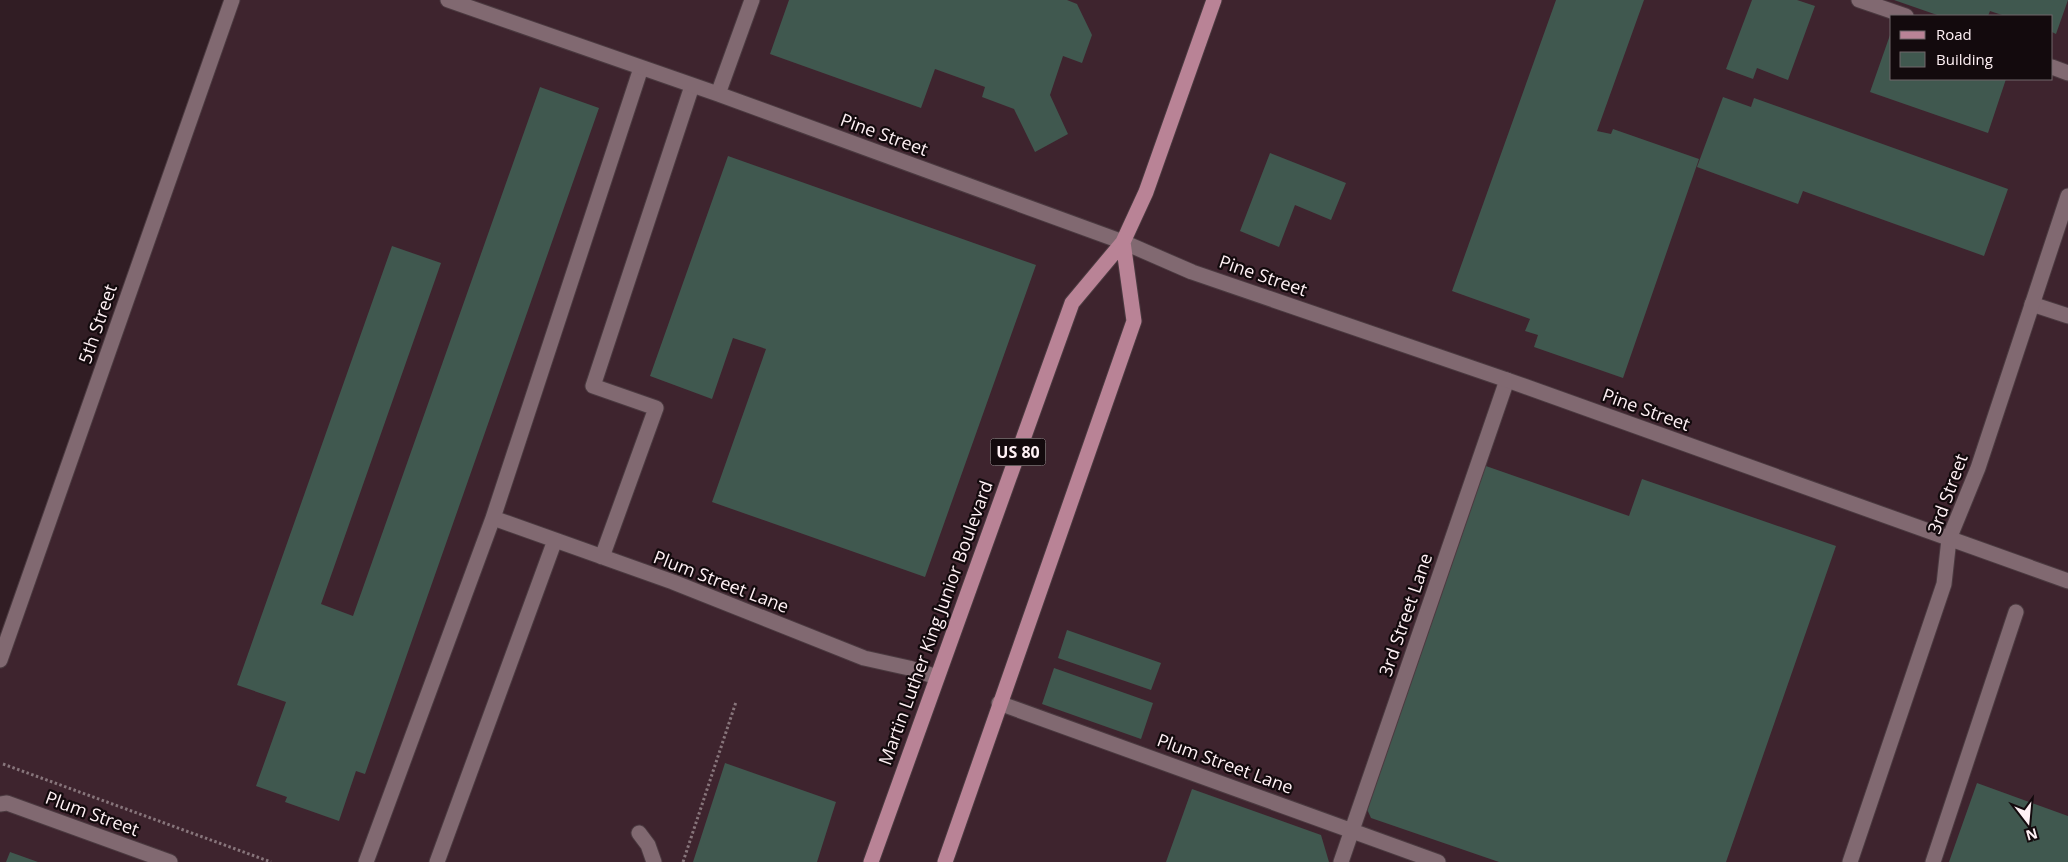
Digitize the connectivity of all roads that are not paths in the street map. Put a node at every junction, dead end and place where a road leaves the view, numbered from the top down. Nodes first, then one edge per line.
1 (232, 0) edge
2 (448, 0) edge
3 (752, 0) edge
4 (1214, 0) edge
5 (1859, 0) edge
6 (1903, 15) edge
7 (2053, 67) edge
8 (641, 68) junction
9 (2068, 73) edge
10 (692, 86) junction
11 (718, 94) junction
12 (2068, 196) edge
13 (1123, 242) junction
14 (2032, 304) junction
15 (2068, 316) edge
16 (1506, 380) junction
17 (493, 518) junction
18 (1949, 539) junction
19 (555, 540) junction
20 (602, 557) junction
21 (2068, 580) edge
22 (2016, 612) dead end
23 (0, 660) edge
24 (937, 676) junction
25 (999, 703) junction
26 (0, 804) edge
27 (1352, 830) junction
28 (640, 832) dead end
29 (170, 862) edge
30 (366, 862) edge
31 (437, 862) edge
32 (654, 862) edge
33 (871, 862) edge
34 (945, 862) edge
35 (1341, 862) edge
36 (1438, 862) edge
37 (1850, 862) edge
38 (1933, 862) edge

1 - 23 street, 5th Street
2 - 8 street, Pine Street
3 - 11 street
4 - 13 main road, Martin Luther King Junior Boulevard / US 80
5 - 6 street
7 - 9 street
8 - 10 street, Pine Street
8 - 17 street
10 - 11 street, Pine Street
10 - 20 street
11 - 13 street, Pine Street
12 - 14 street, 3rd Street
13 - 16 street, Pine Street
13 - 24 main road, Martin Luther King Junior Boulevard / US 80
13 - 25 main road
14 - 15 street
14 - 18 street, 3rd Street
16 - 18 street, Pine Street
16 - 27 street, 3rd Street Lane
17 - 19 street, Plum Street Lane
17 - 30 street
18 - 21 street, Pine Street
18 - 37 street, 3rd Street
19 - 20 street, Plum Street Lane
19 - 31 street
20 - 24 street, Plum Street Lane
22 - 38 street
24 - 33 main road, Martin Luther King Junior Boulevard / US 80
25 - 27 street, Plum Street Lane
25 - 34 main road
26 - 29 street, Plum Street
27 - 35 street, 3rd Street Lane
27 - 36 street, Plum Street Lane
28 - 32 street

